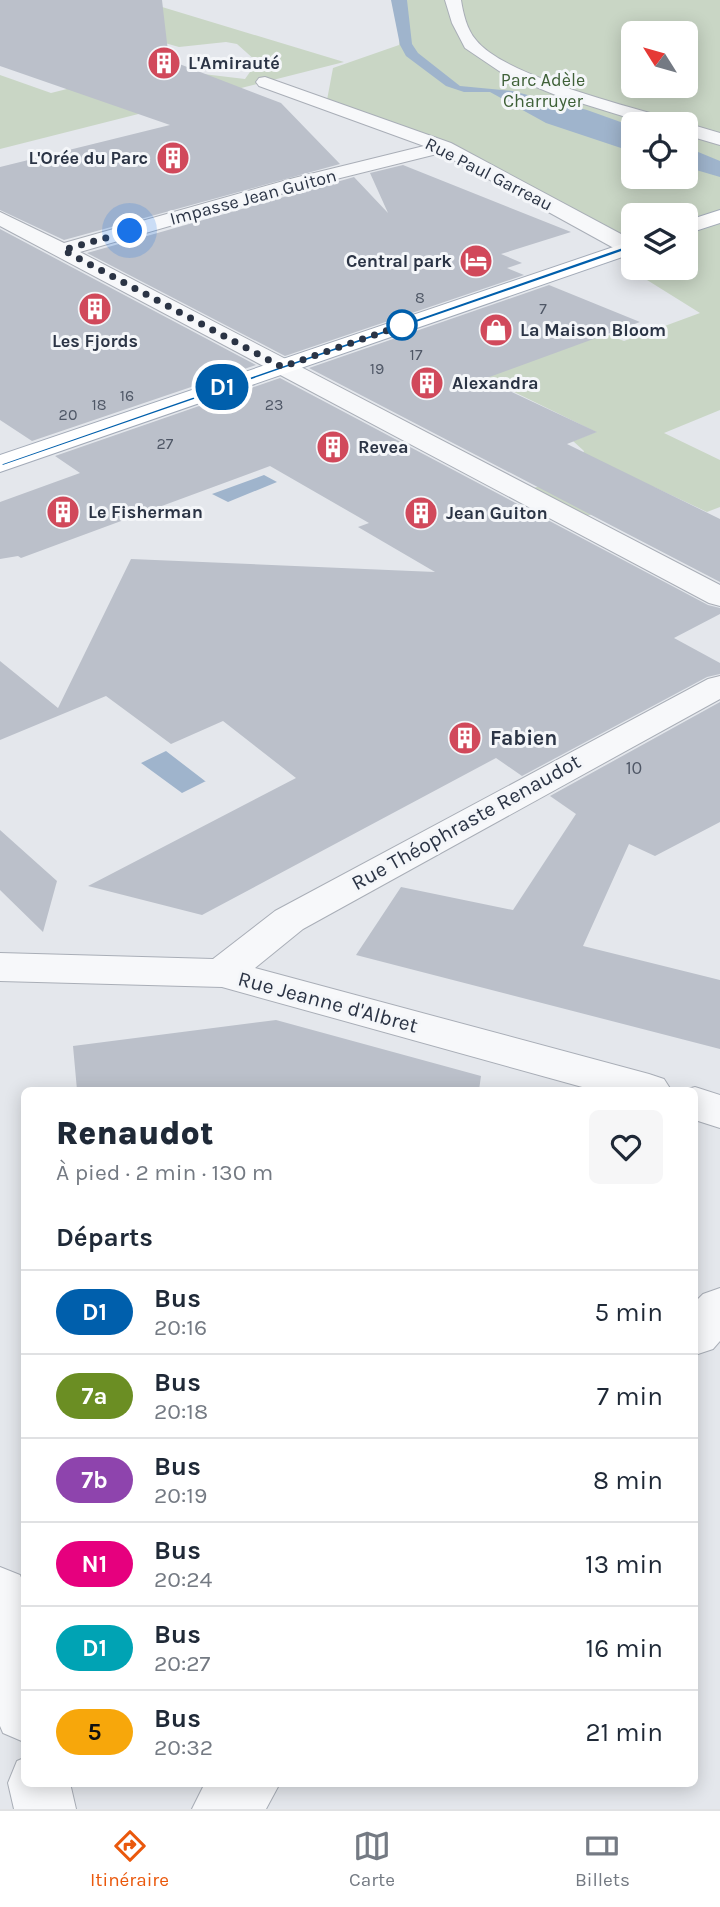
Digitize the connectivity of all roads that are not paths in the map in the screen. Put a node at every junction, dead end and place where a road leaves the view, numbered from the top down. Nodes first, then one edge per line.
1 (453, 0) edge
2 (265, 82) dead end
3 (626, 112) edge
4 (698, 133) edge
5 (720, 139) edge
6 (444, 147) junction
7 (720, 216) edge
8 (0, 218) edge
9 (698, 224) edge
10 (621, 241) edge
11 (621, 249) edge
12 (63, 250) junction
13 (282, 367) junction
14 (0, 464) edge
15 (720, 597) edge
16 (720, 686) edge
17 (0, 967) edge
18 (222, 973) junction
19 (638, 1087) edge
20 (698, 1104) edge
21 (720, 1112) edge
22 (720, 1308) edge
23 (698, 1331) edge
24 (0, 1594) edge
25 (21, 1697) edge
26 (40, 1787) edge
27 (245, 1787) edge
28 (45, 1809) edge
29 (223, 1809) edge

1 - 3 street
2 - 6 street, Rue Paul Garreau
4 - 5 street
6 - 10 street, Rue Paul Garreau
6 - 12 street, Impasse Jean Guiton
7 - 9 main road
8 - 12 street
11 - 13 main road
12 - 13 street
13 - 14 main road
13 - 15 street
16 - 18 street, Rue Théophraste Renaudot
17 - 18 street, Rue Jeanne d'Albret
18 - 19 street, Rue Jeanne d'Albret
20 - 21 street
22 - 23 street
24 - 25 street
26 - 28 street
27 - 29 street

